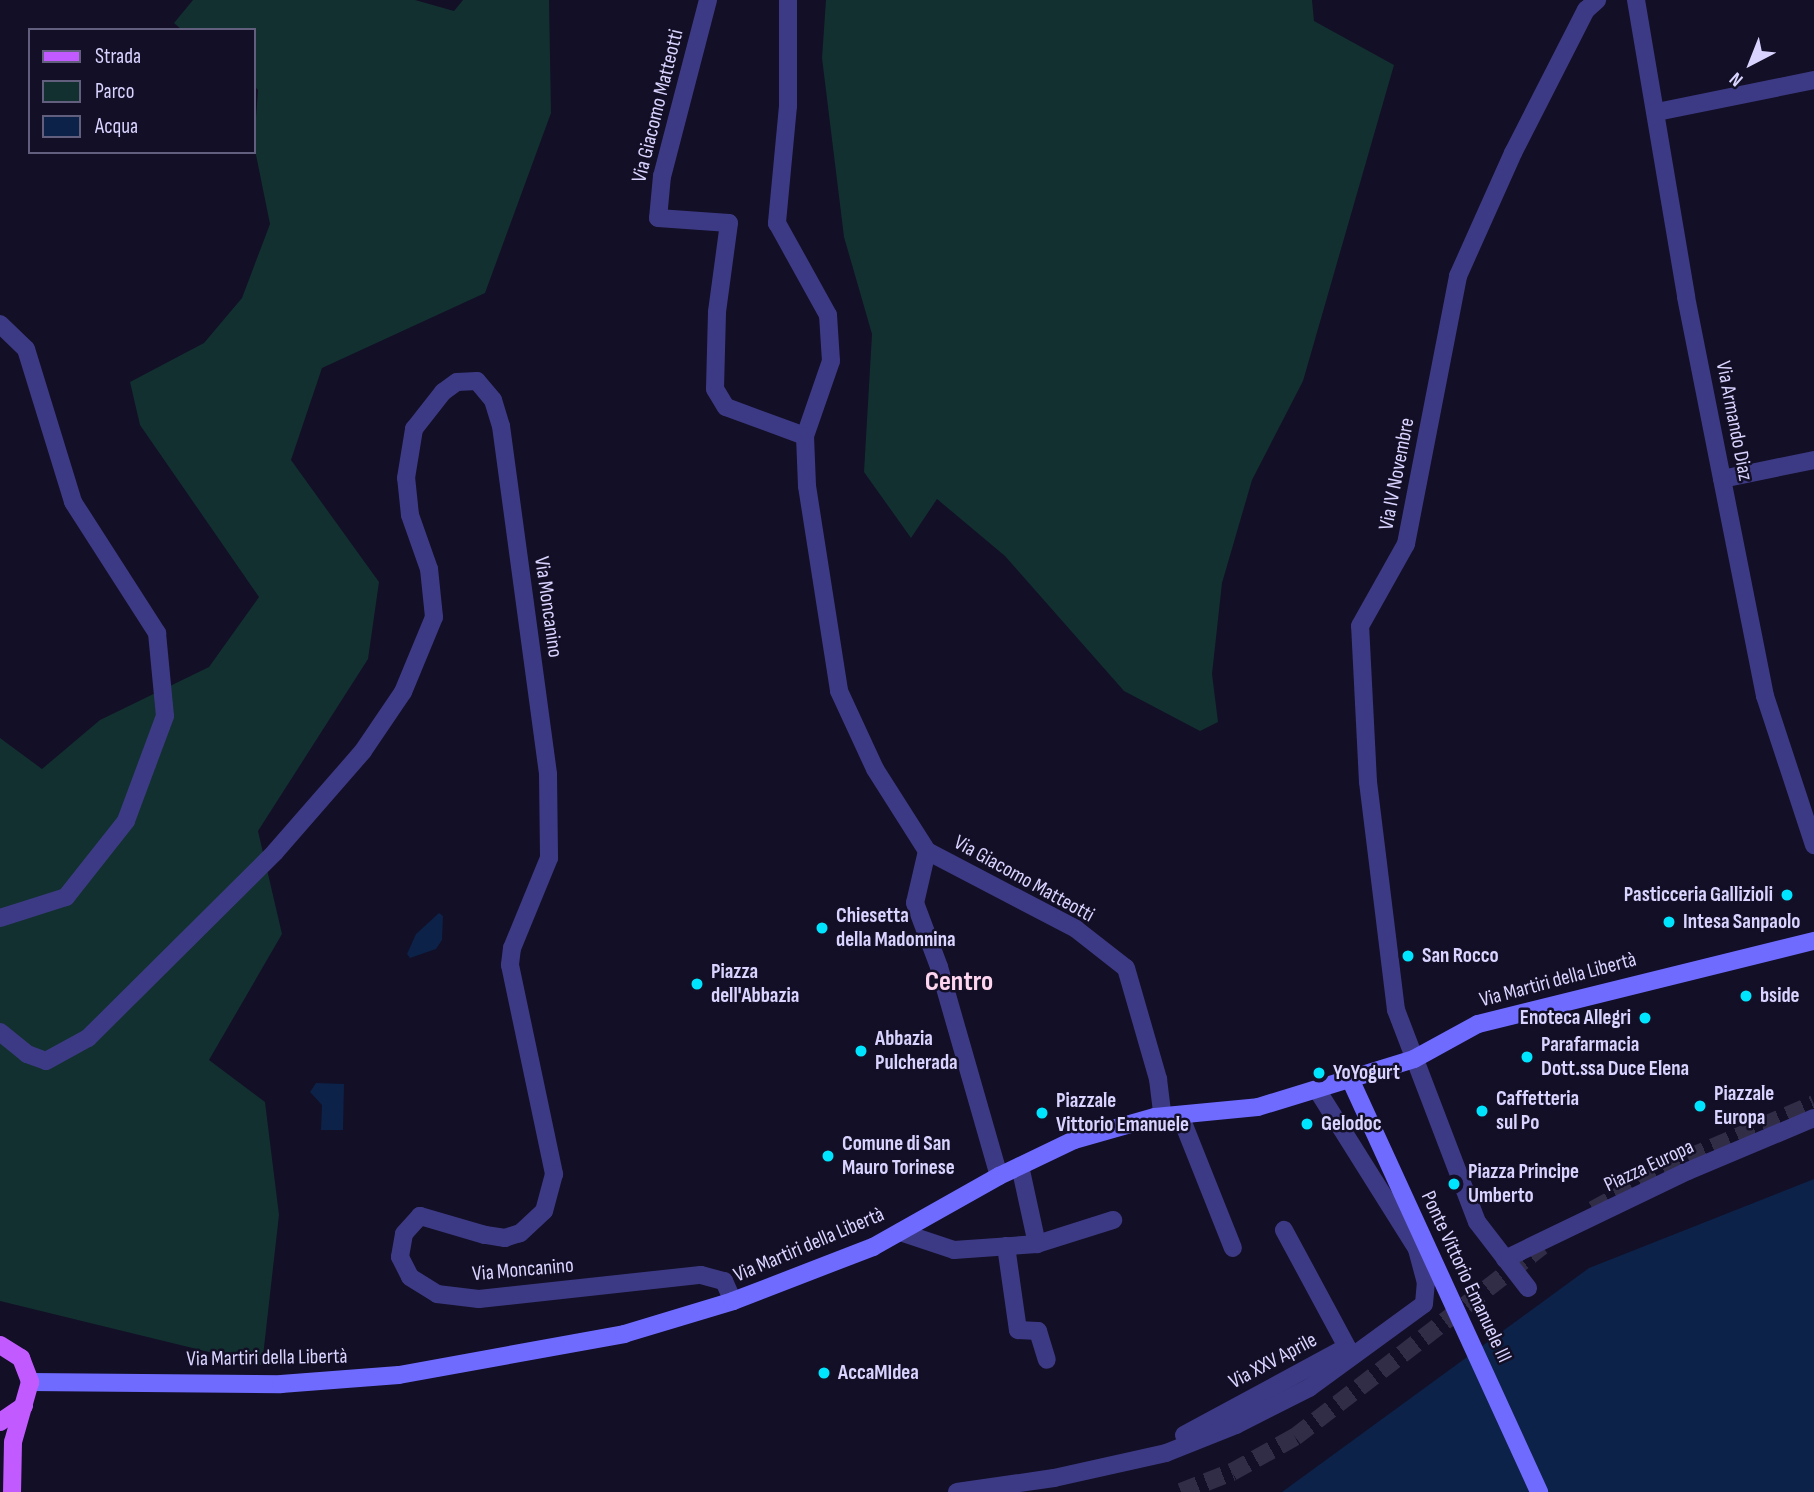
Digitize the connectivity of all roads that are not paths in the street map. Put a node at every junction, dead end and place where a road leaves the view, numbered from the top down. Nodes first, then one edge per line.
1 (708, 0) edge
2 (788, 0) edge
3 (1597, 0) edge
4 (1636, 0) edge
5 (1814, 80) edge
6 (1657, 112) junction
7 (0, 324) edge
8 (805, 436) junction
9 (1814, 460) edge
10 (1722, 478) junction
11 (1814, 845) edge
12 (927, 851) junction
13 (0, 918) edge
14 (1814, 941) edge
15 (0, 1032) edge
16 (1414, 1059) junction
17 (1351, 1081) junction
18 (1318, 1091) junction
19 (1172, 1116) junction
20 (1814, 1118) edge
21 (1020, 1166) junction
22 (999, 1176) junction
23 (1113, 1220) dead end
24 (1284, 1230) dead end
25 (900, 1232) junction
26 (1037, 1244) junction
27 (1006, 1247) junction
28 (1233, 1248) dead end
29 (1505, 1259) junction
30 (1528, 1288) dead end
31 (733, 1301) junction
32 (0, 1345) edge
33 (1047, 1360) dead end
34 (30, 1382) junction
35 (24, 1406) junction
36 (0, 1422) edge
37 (1141, 1458) junction
38 (12, 1492) edge
39 (957, 1492) edge
40 (1539, 1492) edge

1 - 8 street, Via Giacomo Matteotti
2 - 8 street, Via Giacomo Matteotti
3 - 16 street, Via IV Novembre
4 - 6 street, Via Armando Diaz
5 - 6 street
6 - 10 street, Via Armando Diaz
7 - 13 street
8 - 12 street, Via Giacomo Matteotti
9 - 10 street
10 - 11 street, Via Armando Diaz
12 - 19 street, Via Giacomo Matteotti
12 - 22 street
14 - 16 street, Via Martiri della Libertà
15 - 31 street, Via Moncanino
16 - 17 street, Via Martiri della Libertà
16 - 29 street
17 - 18 street, Via Martiri della Libertà
17 - 40 street, Ponte Vittorio Emanuele III, bridge
18 - 19 street, Via Martiri della Libertà
18 - 37 street, Via XXV Aprile
19 - 21 street, Via Martiri della Libertà
19 - 28 street, Via Giacomo Matteotti
20 - 29 street, Piazza Europa
21 - 22 street, Via Martiri della Libertà
21 - 26 street
22 - 25 street, Via Martiri della Libertà
23 - 26 street
24 - 37 street, Via XXV Aprile
25 - 27 street
25 - 31 street, Via Martiri della Libertà
26 - 27 street
27 - 33 street
29 - 30 street
31 - 34 street, Via Martiri della Libertà
32 - 34 main road
34 - 35 main road
35 - 36 main road
35 - 38 main road
37 - 39 street, Via XXV Aprile

